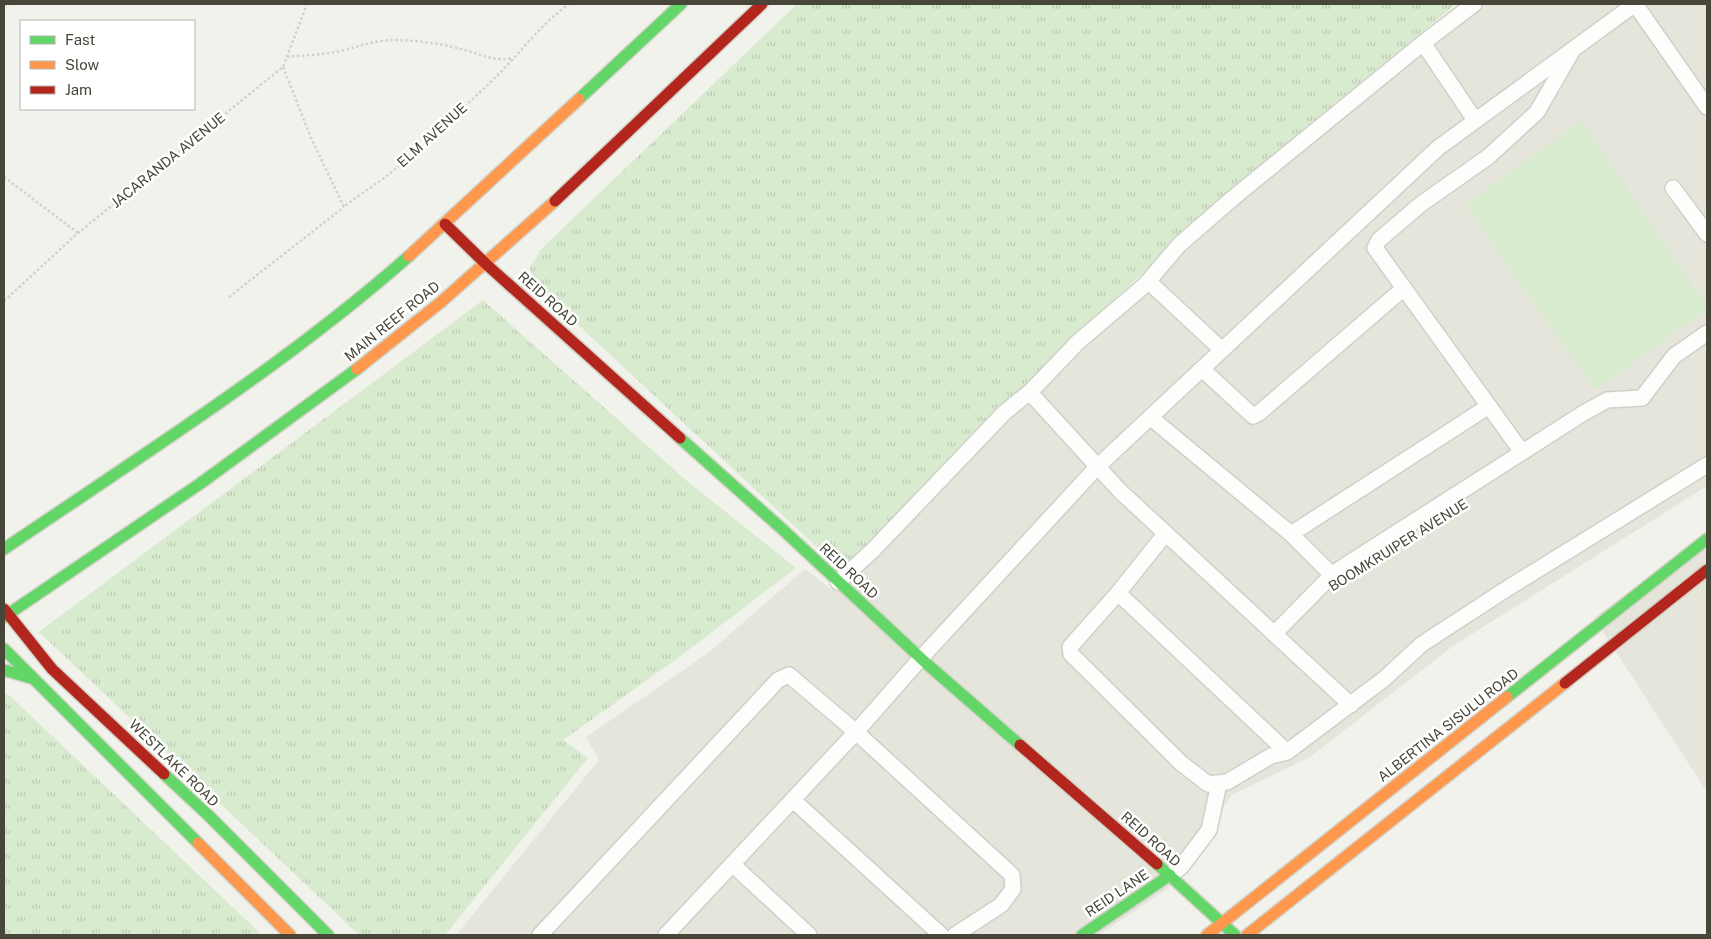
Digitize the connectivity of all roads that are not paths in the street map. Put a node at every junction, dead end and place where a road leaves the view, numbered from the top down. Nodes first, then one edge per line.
1 (681, 4) edge
2 (762, 4) edge
3 (1474, 4) edge
4 (1635, 4) edge
5 (1423, 43) junction
6 (1574, 47) junction
7 (1707, 107) edge
8 (1475, 120) junction
9 (1673, 188) dead end
10 (445, 224) junction
11 (1707, 234) edge
12 (486, 264) junction
13 (1148, 281) junction
14 (1404, 288) junction
15 (1707, 333) edge
16 (1222, 350) junction
17 (1202, 369) junction
18 (1033, 396) dead end
19 (1489, 406) junction
20 (1150, 417) junction
21 (1522, 452) junction
22 (1707, 464) edge
23 (1097, 467) junction
24 (1166, 533) junction
25 (1291, 534) junction
26 (1707, 539) edge
27 (4, 548) edge
28 (1688, 552) junction
29 (1706, 571) edge
30 (1332, 575) junction
31 (838, 582) junction
32 (1118, 593) junction
33 (5, 613) edge
34 (1274, 634) junction
35 (4, 649) edge
36 (921, 658) junction
37 (4, 670) edge
38 (31, 678) junction
39 (1351, 705) junction
40 (856, 732) junction
41 (1287, 752) junction
42 (1219, 783) junction
43 (793, 800) junction
44 (732, 864) junction
45 (1170, 875) junction
46 (1222, 923) junction
47 (671, 933) edge
48 (290, 935) edge
49 (328, 935) edge
50 (540, 935) edge
51 (809, 935) edge
52 (942, 935) edge
53 (955, 935) edge
54 (1082, 935) edge
55 (1207, 935) edge
56 (1235, 935) edge
57 (1247, 935) edge

1 - 10 main road
2 - 12 main road, MAIN REEF ROAD
3 - 5 street
4 - 6 street
4 - 7 street
5 - 8 street
5 - 13 street
6 - 8 street
6 - 14 street
8 - 16 street
9 - 11 street
10 - 12 main road, REID ROAD
10 - 27 main road
12 - 31 main road, REID ROAD
12 - 33 main road, MAIN REEF ROAD
13 - 16 street
13 - 31 street
14 - 17 street
14 - 19 street
15 - 21 street
16 - 17 street
17 - 20 street
18 - 23 street
19 - 21 street
19 - 25 street
20 - 23 street
20 - 25 street
21 - 30 street
22 - 39 street
23 - 24 street
23 - 36 street
24 - 32 street
24 - 34 street
25 - 30 street
26 - 28 main road, ALBERTINA SISULU ROAD
28 - 29 street
28 - 46 main road, ALBERTINA SISULU ROAD
29 - 57 main road
30 - 34 street
31 - 36 main road, REID ROAD
32 - 41 street
32 - 42 street
33 - 49 main road, WESTLAKE ROAD
34 - 39 street
35 - 38 main road
36 - 40 street
36 - 45 main road, REID ROAD
37 - 38 main road
38 - 48 main road
39 - 41 street
40 - 43 street
40 - 50 street
40 - 53 street
41 - 42 street
42 - 45 street
43 - 44 street
43 - 52 street
44 - 47 street
44 - 51 street
45 - 46 main road, REID ROAD
45 - 54 main road, REID LANE
46 - 55 main road, ALBERTINA SISULU ROAD
46 - 56 main road, REID ROAD

